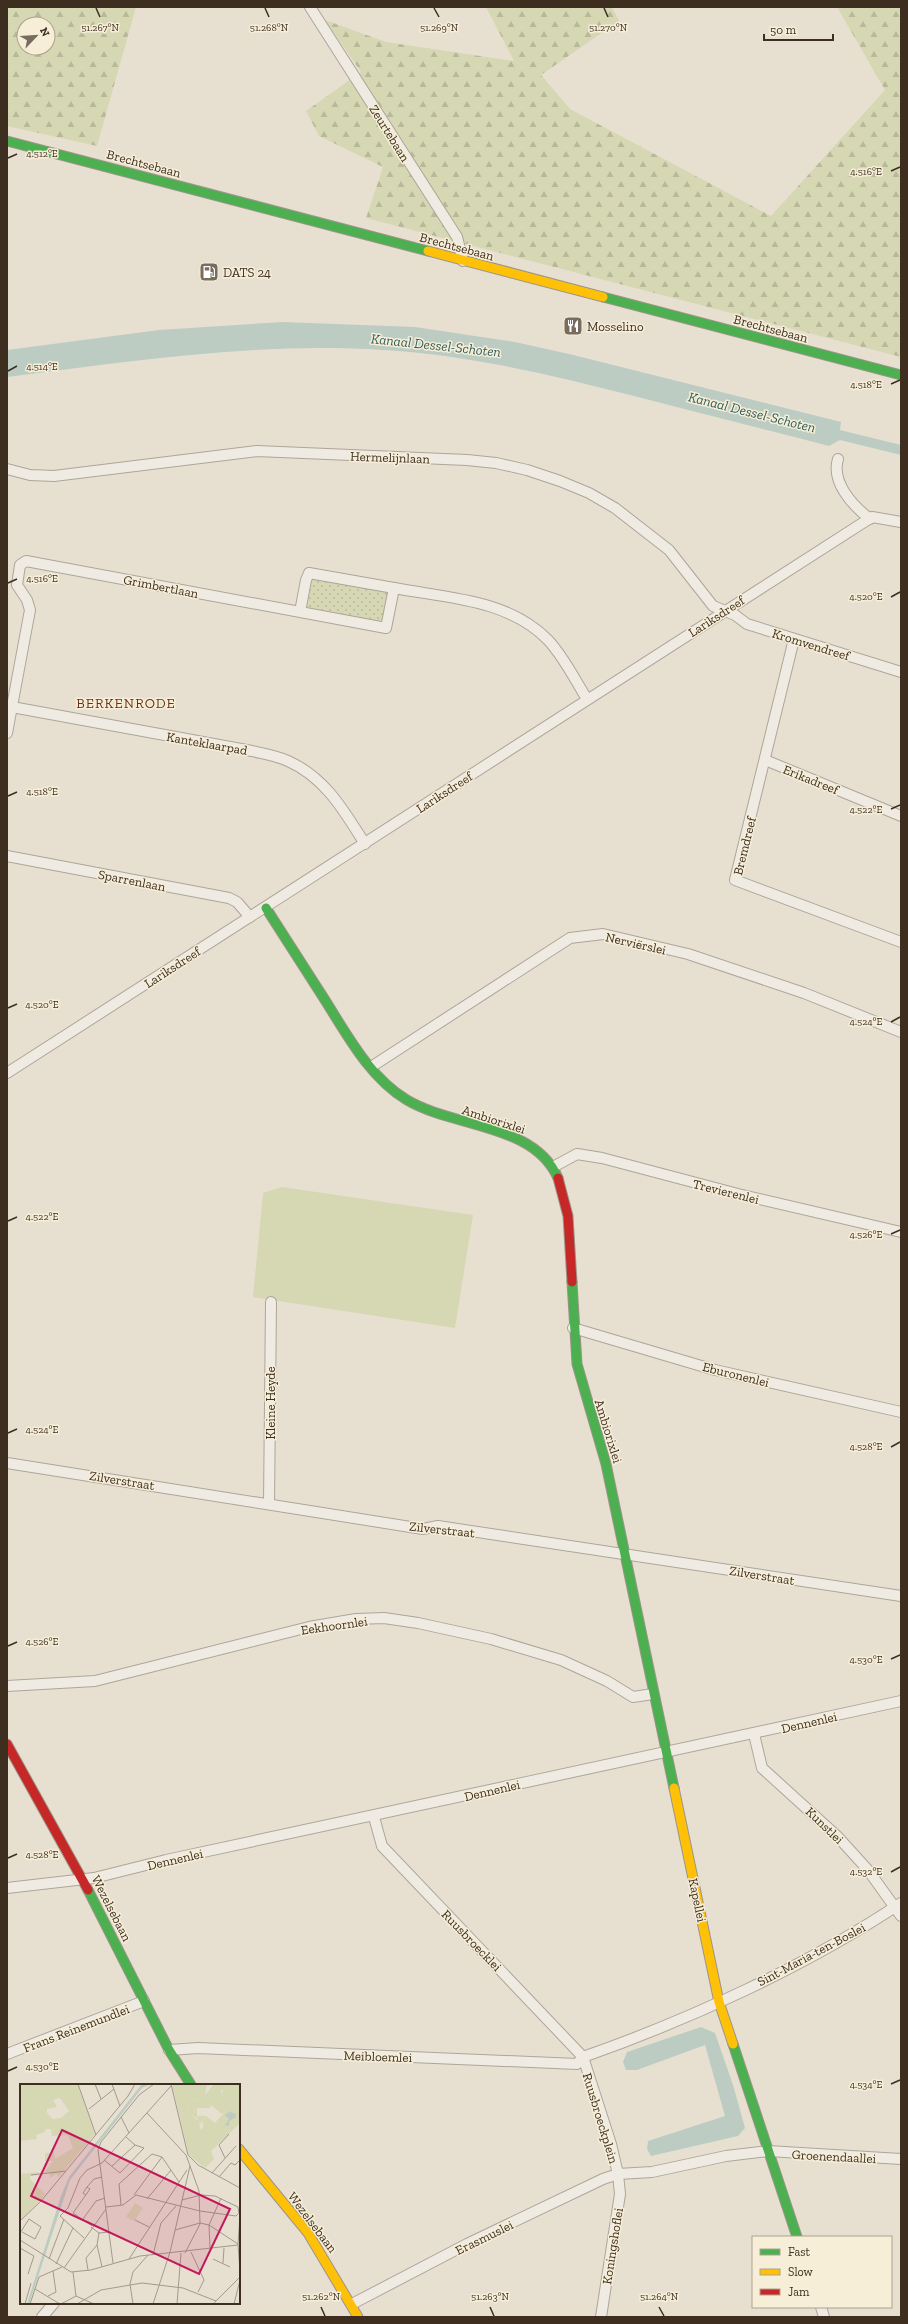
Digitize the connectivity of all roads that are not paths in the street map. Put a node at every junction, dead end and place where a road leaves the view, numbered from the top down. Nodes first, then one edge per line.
1 (310, 7) edge
2 (7, 141) edge
3 (463, 261) junction
4 (901, 375) edge
5 (838, 459) dead end
6 (7, 469) edge
7 (870, 518) junction
8 (901, 522) edge
9 (394, 588) junction
10 (723, 611) junction
11 (300, 612) junction
12 (794, 639) junction
13 (901, 672) edge
14 (587, 699) junction
15 (12, 707) junction
16 (7, 733) edge
17 (765, 760) junction
18 (901, 816) edge
19 (365, 844) junction
20 (7, 856) edge
21 (266, 908) junction
22 (250, 917) junction
23 (901, 942) edge
24 (901, 1032) edge
25 (371, 1067) junction
26 (7, 1073) edge
27 (553, 1167) junction
28 (901, 1232) edge
29 (271, 1302) dead end
30 (573, 1328) junction
31 (901, 1412) edge
32 (7, 1463) edge
33 (269, 1504) junction
34 (625, 1556) junction
35 (901, 1596) edge
36 (7, 1686) edge
37 (653, 1694) junction
38 (901, 1701) edge
39 (754, 1734) junction
40 (7, 1744) edge
41 (665, 1751) junction
42 (374, 1817) junction
43 (83, 1879) junction
44 (7, 1888) edge
45 (898, 1905) edge
46 (901, 1916) edge
47 (144, 2001) junction
48 (719, 2002) junction
49 (170, 2050) junction
50 (7, 2054) edge
51 (583, 2057) junction
52 (190, 2084) edge
53 (240, 2150) edge
54 (768, 2151) junction
55 (901, 2159) edge
56 (618, 2174) junction
57 (797, 2236) edge
58 (53, 2304) edge
59 (352, 2304) junction
60 (42, 2317) edge
61 (358, 2317) edge
62 (601, 2317) edge

1 - 3 street, Zeurtebaan
2 - 3 street, Brechtsebaan
3 - 4 street, Brechtsebaan
5 - 7 street
6 - 10 street, Hermelijnlaan
7 - 8 street
7 - 10 street, Lariksdreef
9 - 11 street
9 - 11 street, Grimbertlaan
9 - 14 street
10 - 12 street, Kromvendreef
10 - 14 street, Lariksdreef
11 - 15 street, Grimbertlaan
12 - 13 street, Kromvendreef
12 - 17 street, Bremdreef
14 - 19 street, Lariksdreef
15 - 16 street
15 - 19 street, Kanteklaarpad
17 - 18 street, Erikadreef
17 - 23 street, Bremdreef
19 - 21 street, Lariksdreef
20 - 22 street, Sparrenlaan
21 - 22 street, Lariksdreef
21 - 25 street, Ambiorixlei
22 - 26 street, Lariksdreef
24 - 25 street, Nerviërslei
25 - 27 street, Ambiorixlei
27 - 28 street, Trevierenlei
27 - 30 street, Ambiorixlei
29 - 33 street, Kleine Heyde
30 - 31 street, Eburonenlei
30 - 34 street, Ambiorixlei
32 - 33 street, Zilverstraat
33 - 34 street, Zilverstraat
34 - 35 street, Zilverstraat
34 - 37 street, Kapellei
36 - 37 street, Eekhoornlei
37 - 41 street, Kapellei
38 - 39 street, Dennenlei
39 - 41 street, Dennenlei
39 - 45 street, Kunstlei
40 - 43 street, Wezelsebaan
41 - 42 street, Dennenlei
41 - 48 street, Kapellei
42 - 43 street, Dennenlei
42 - 51 street, Ruusbroecklei
43 - 44 street, Dennenlei
43 - 47 street, Wezelsebaan
45 - 46 street, Kunstlei
45 - 48 street, Sint-Maria-ten-Boslei
47 - 49 street, Wezelsebaan
47 - 50 street, Frans Reinemundlei
48 - 51 street, Ruusbroeckplein
48 - 54 street, Kapellei
49 - 51 street, Meibloemlei
49 - 52 street, Wezelsebaan
51 - 56 street, Ruusbroeckplein
53 - 59 street, Wezelsebaan
54 - 55 street, Groenendaallei
54 - 56 street, Ruusbroeckplein
54 - 57 street, Kapellei
56 - 59 street, Erasmuslei
56 - 62 street, Koningshoflei
58 - 60 street
59 - 61 street, Wezelsebaan

